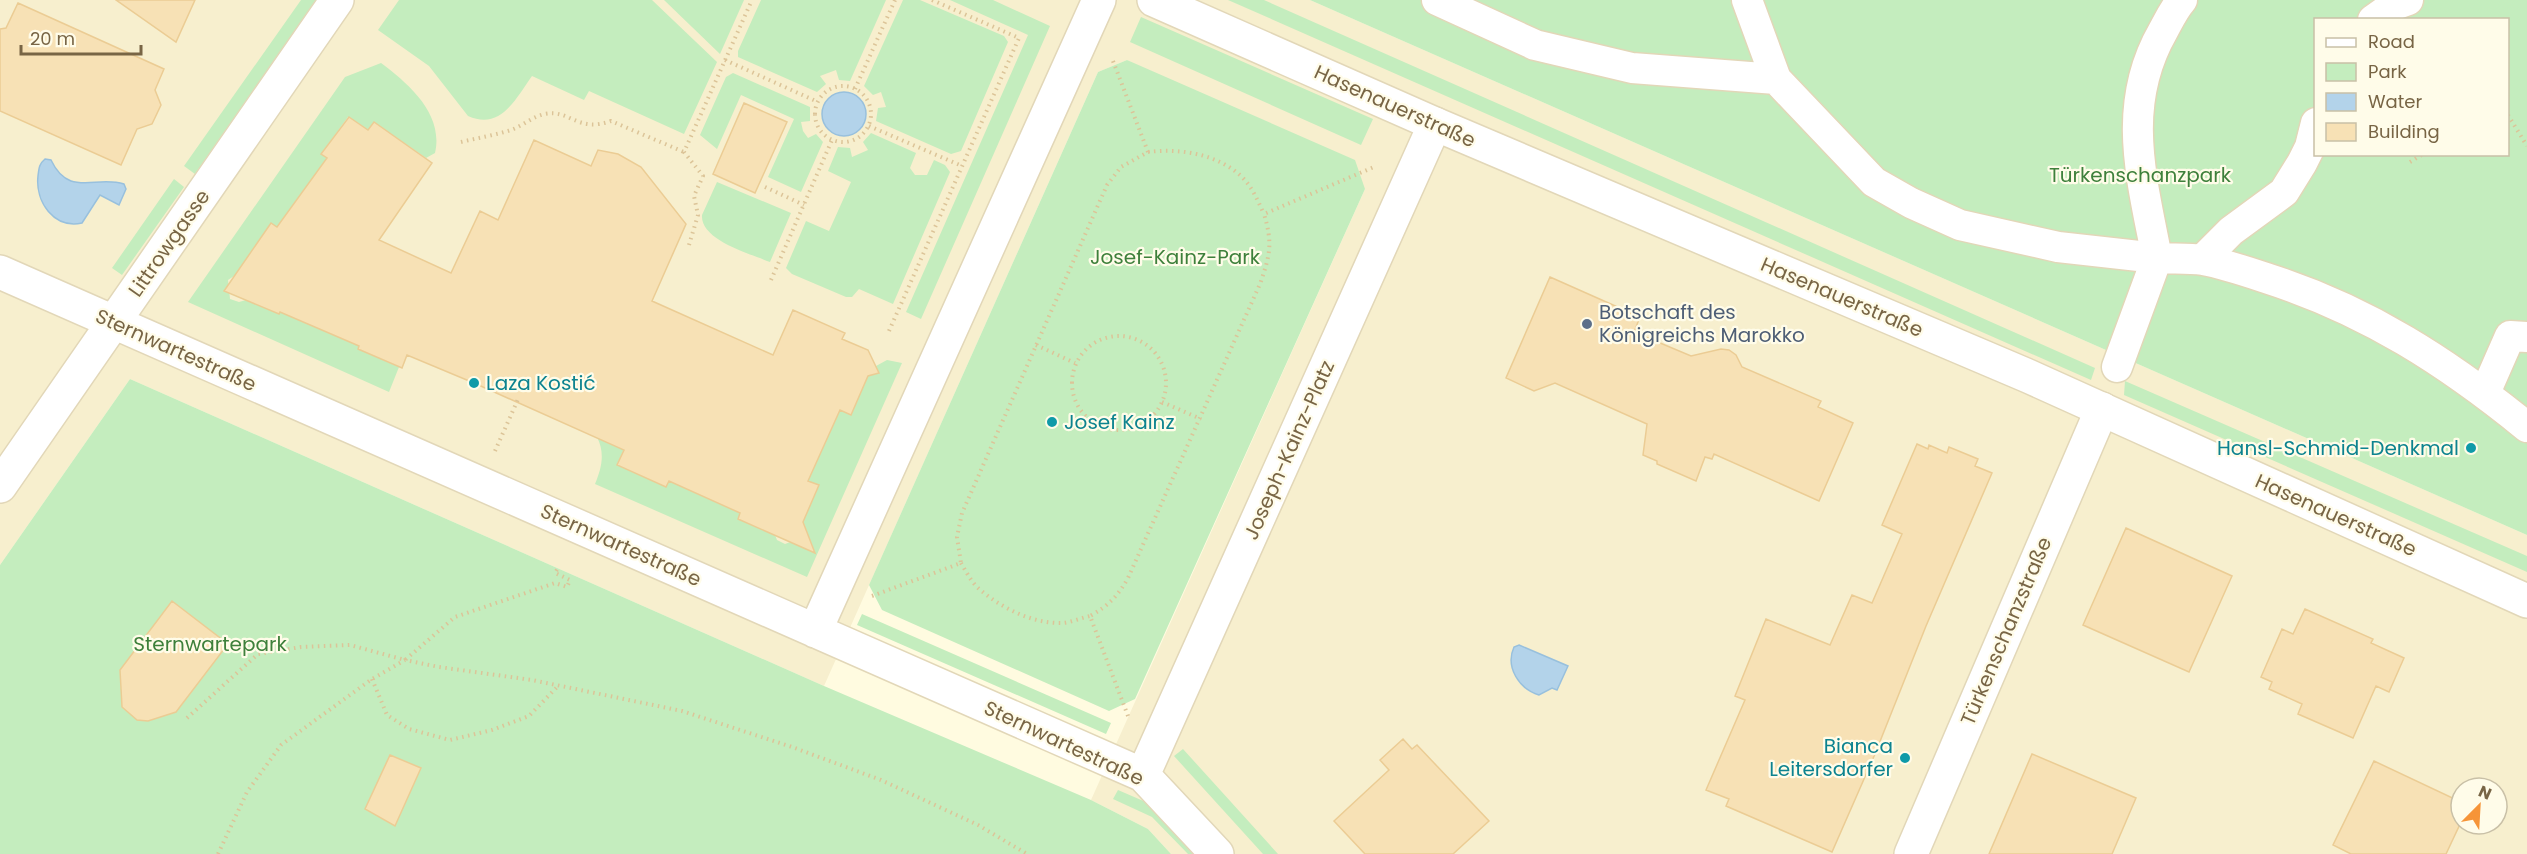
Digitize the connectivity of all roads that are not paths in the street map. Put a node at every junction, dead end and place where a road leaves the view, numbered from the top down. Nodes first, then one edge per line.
1 (337, 0) edge
2 (1099, 0) edge
3 (1154, 0) edge
4 (1437, 0) edge
5 (1747, 0) edge
6 (2182, 0) edge
7 (2408, 0) edge
8 (2376, 18) edge
9 (1776, 79) junction
10 (1435, 124) junction
11 (2314, 131) edge
12 (2157, 258) junction
13 (2202, 260) junction
14 (0, 272) edge
15 (114, 322) junction
16 (2527, 337) edge
17 (2117, 367) dead end
18 (2485, 393) junction
19 (2102, 409) junction
20 (2527, 427) edge
21 (0, 486) edge
22 (2527, 601) edge
23 (815, 631) junction
24 (1143, 776) junction
25 (1217, 854) edge
26 (1911, 854) edge

1 - 15 street, Littrowgasse
2 - 23 street
3 - 10 street, Hasenauerstraße
4 - 9 street
5 - 9 street
6 - 12 street
7 - 8 street
9 - 12 street
10 - 19 street, Hasenauerstraße
10 - 24 street, Joseph-Kainz-Platz
11 - 13 street
12 - 13 street
12 - 17 street
13 - 18 street
14 - 15 street, Sternwartestraße
15 - 21 street, Littrowgasse
15 - 23 street, Sternwartestraße
16 - 18 street
18 - 20 street
19 - 22 street, Hasenauerstraße
19 - 26 street, Türkenschanzstraße
23 - 24 street, Sternwartestraße
24 - 25 street, Sternwartestraße

